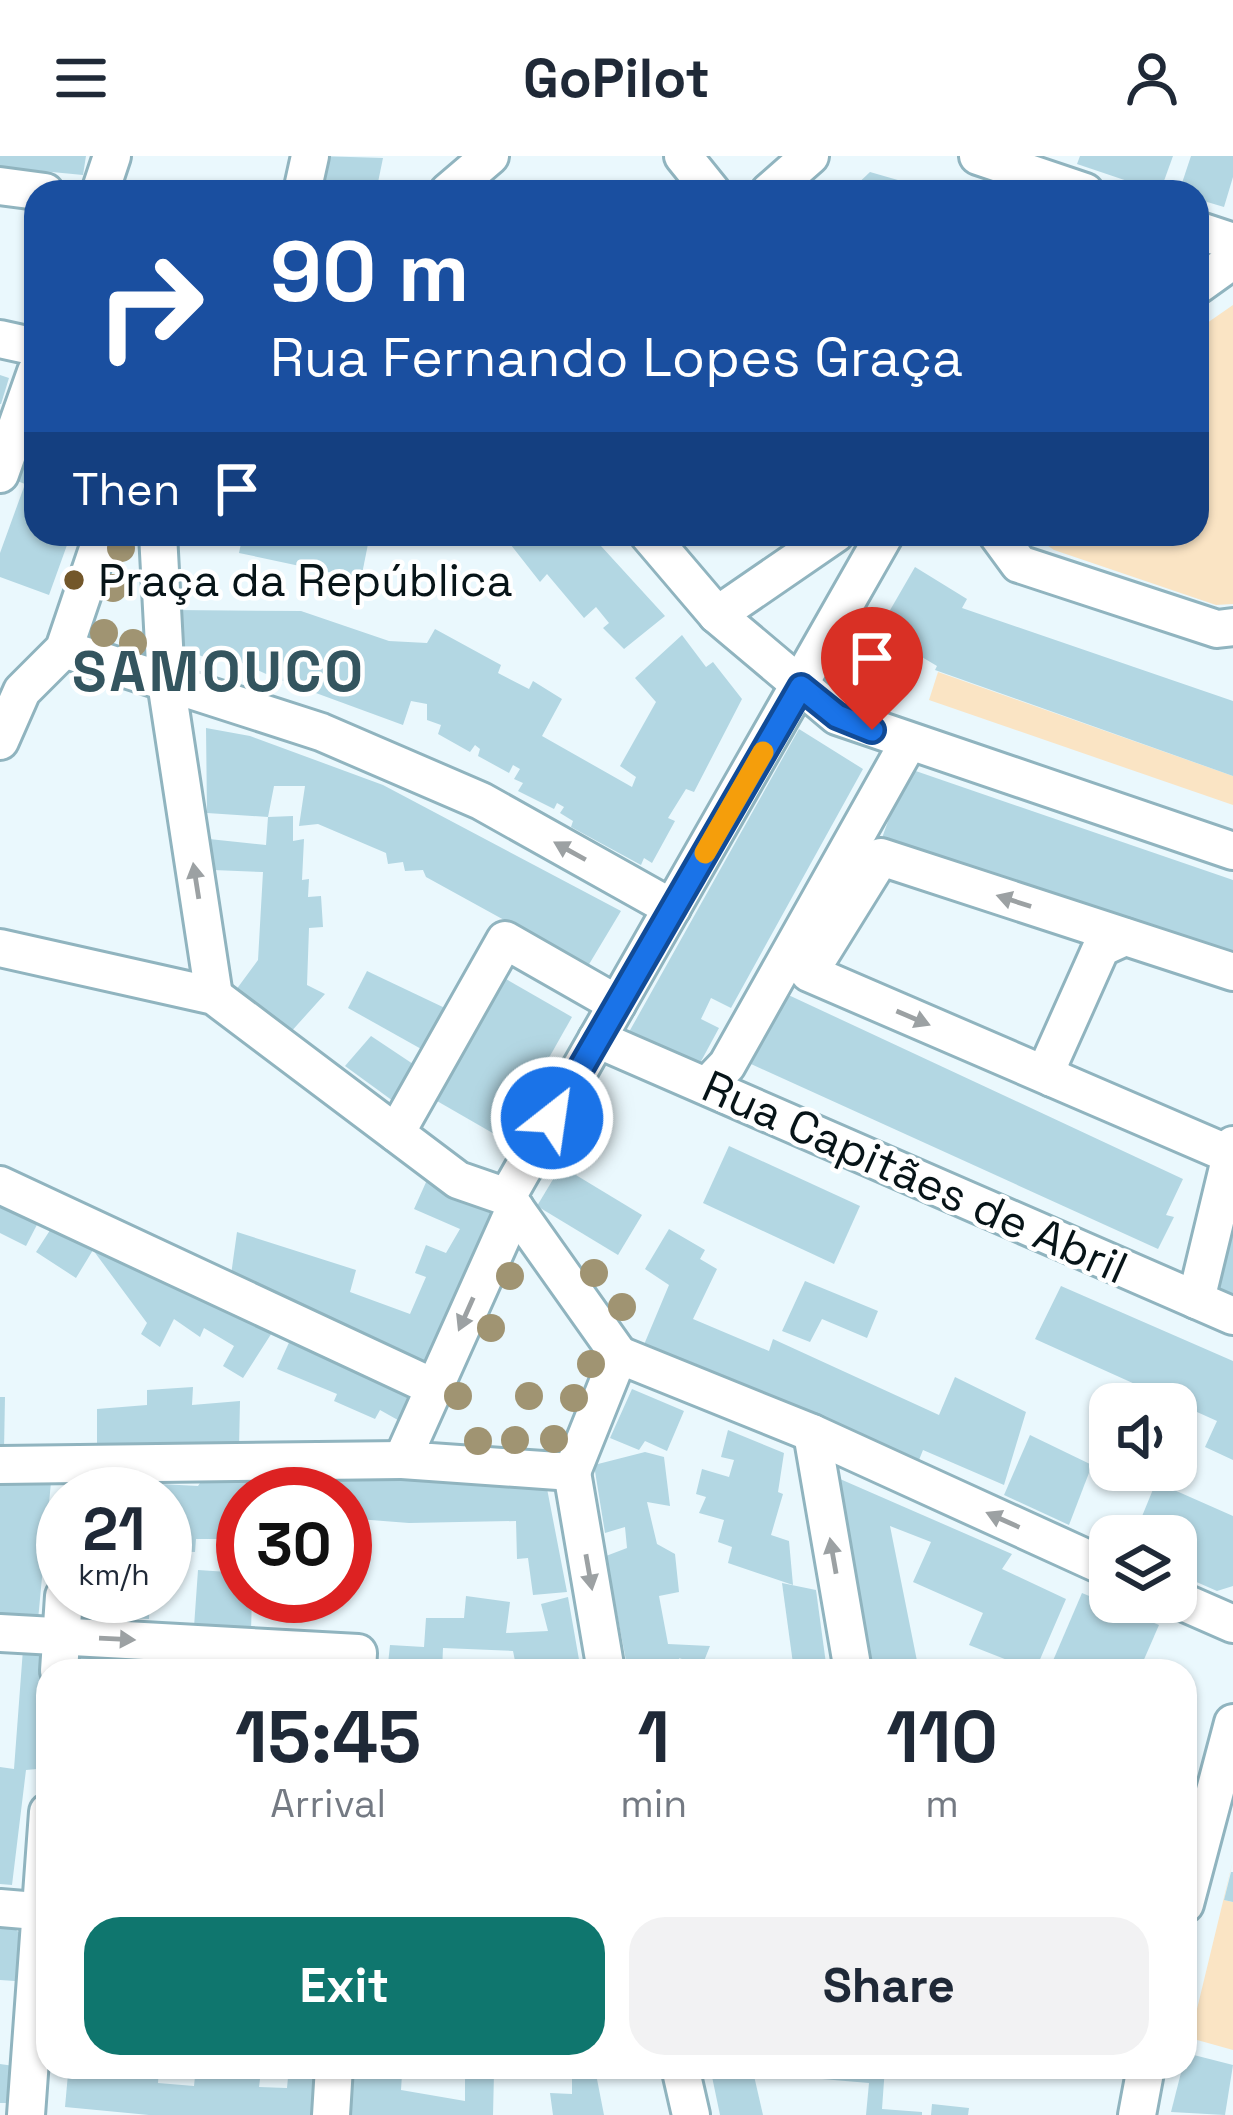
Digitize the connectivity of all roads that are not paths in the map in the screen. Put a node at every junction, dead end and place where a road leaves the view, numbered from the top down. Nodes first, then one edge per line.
1 (490, 156) edge
2 (683, 156) edge
3 (810, 156) edge
4 (978, 156) edge
5 (462, 180) edge
6 (702, 180) edge
7 (783, 180) edge
8 (1049, 180) edge
9 (24, 406) edge
10 (0, 474) edge
11 (100, 546) edge
12 (159, 546) edge
13 (658, 546) edge
14 (818, 546) edge
15 (878, 546) edge
16 (1006, 546) edge
17 (717, 615) junction
18 (1233, 627) edge
19 (64, 649) junction
20 (166, 682) junction
21 (801, 687) junction
22 (0, 741) edge
23 (908, 743) junction
24 (1233, 851) edge
25 (672, 908) junction
26 (1125, 937) junction
27 (0, 948) edge
28 (1233, 972) edge
29 (214, 996) junction
30 (617, 1004) junction
31 (597, 1039) junction
32 (1052, 1078) junction
33 (706, 1086) junction
34 (396, 1133) junction
35 (1232, 1150) edge
36 (0, 1185) edge
37 (511, 1202) junction
38 (1196, 1300) junction
39 (1233, 1316) edge
40 (619, 1355) junction
41 (434, 1387) junction
42 (812, 1433) junction
43 (403, 1460) junction
44 (0, 1465) edge
45 (572, 1472) junction
46 (36, 1473) edge
47 (192, 1473) edge
48 (1089, 1558) edge
49 (1197, 1608) edge
50 (62, 1623) edge
51 (1233, 1624) edge
52 (0, 1633) edge
53 (60, 1653) edge
54 (259, 1659) edge
55 (604, 1659) edge
56 (851, 1659) edge
57 (1233, 1723) edge
58 (1197, 1859) edge
59 (0, 1908) edge
60 (36, 1911) edge
61 (36, 2002) edge
62 (333, 2079) edge
63 (683, 2079) edge
64 (1144, 2079) edge
65 (26, 2115) edge
66 (331, 2115) edge
67 (691, 2115) edge
68 (1137, 2115) edge

1 - 5 street
2 - 6 street
3 - 7 street
4 - 8 street
9 - 10 street
11 - 19 street
12 - 20 street
13 - 17 street
14 - 17 street
15 - 21 street
16 - 18 street
17 - 21 street
19 - 20 street
19 - 22 street
25 -> 20 street
29 -> 20 street
21 - 23 street
21 - 25 street
23 - 24 street
23 - 33 street
25 - 30 street
26 - 28 street
26 - 32 street
26 -> 32 street
27 - 29 street
29 - 34 street
30 - 31 street
30 - 34 street
31 - 33 street, Rua Capitães de Abril
31 - 37 street
32 - 35 street
33 - 38 street, Rua Capitães de Abril
34 - 37 street
35 - 38 street
36 - 41 street
37 - 40 street
37 -> 41 street
38 - 39 street, Rua Capitães de Abril
40 - 42 street
40 - 45 street
41 - 43 street
48 -> 42 street
56 -> 42 street
43 - 45 street
43 - 47 street
44 - 46 street
45 -> 55 street
49 - 51 street
50 - 53 street
52 - 53 street
53 -> 54 street
57 - 58 street
59 - 60 street
61 - 65 street
62 - 66 street
63 - 67 street
64 - 68 street

